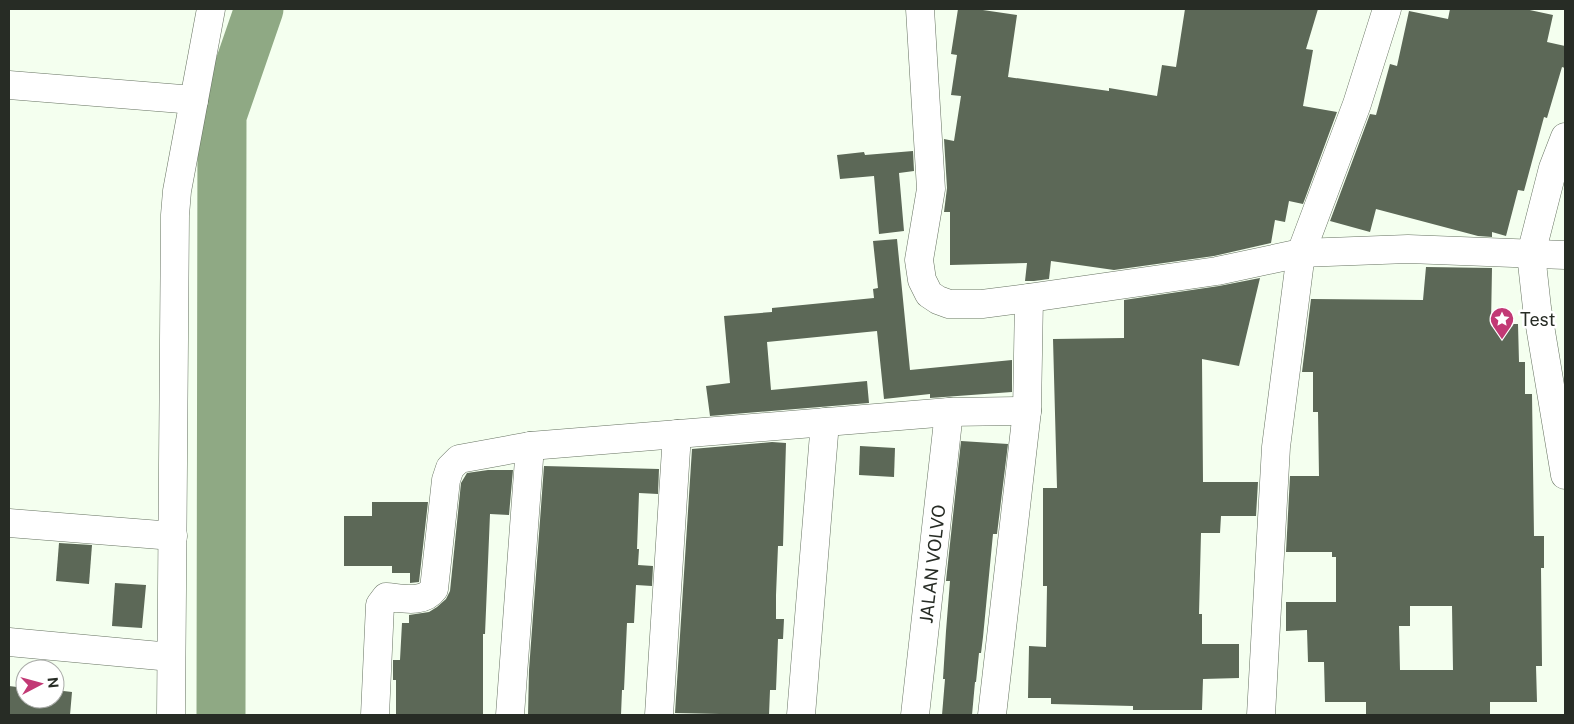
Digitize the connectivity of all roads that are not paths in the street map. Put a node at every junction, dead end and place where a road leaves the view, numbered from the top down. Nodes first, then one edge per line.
1 (211, 9) edge
2 (920, 9) edge
3 (1387, 9) edge
4 (9, 85) edge
5 (194, 100) junction
6 (1565, 138) edge
7 (1301, 253) junction
8 (1531, 254) junction
9 (1565, 255) edge
10 (1028, 298) junction
11 (1026, 411) junction
12 (949, 412) junction
13 (825, 422) junction
14 (678, 434) junction
15 (530, 446) junction
16 (1565, 475) edge
17 (9, 523) edge
18 (173, 536) junction
19 (9, 642) edge
20 (171, 657) junction
21 (171, 715) edge
22 (375, 715) edge
23 (510, 715) edge
24 (659, 715) edge
25 (800, 715) edge
26 (915, 715) edge
27 (992, 715) edge
28 (1262, 715) edge

1 - 5 street
2 - 10 street
3 - 7 street
4 - 5 street
5 - 18 street
6 - 8 street
7 - 8 street
7 - 10 street
7 - 28 street
8 - 9 street
8 - 16 street
10 - 11 street
11 - 12 street
11 - 27 street
12 - 13 street
12 - 26 street, JALAN VOLVO
13 - 14 street
13 - 25 street
14 - 15 street
14 - 24 street
15 - 22 street
15 - 23 street
17 - 18 street
18 - 20 street
19 - 20 street
20 - 21 street

